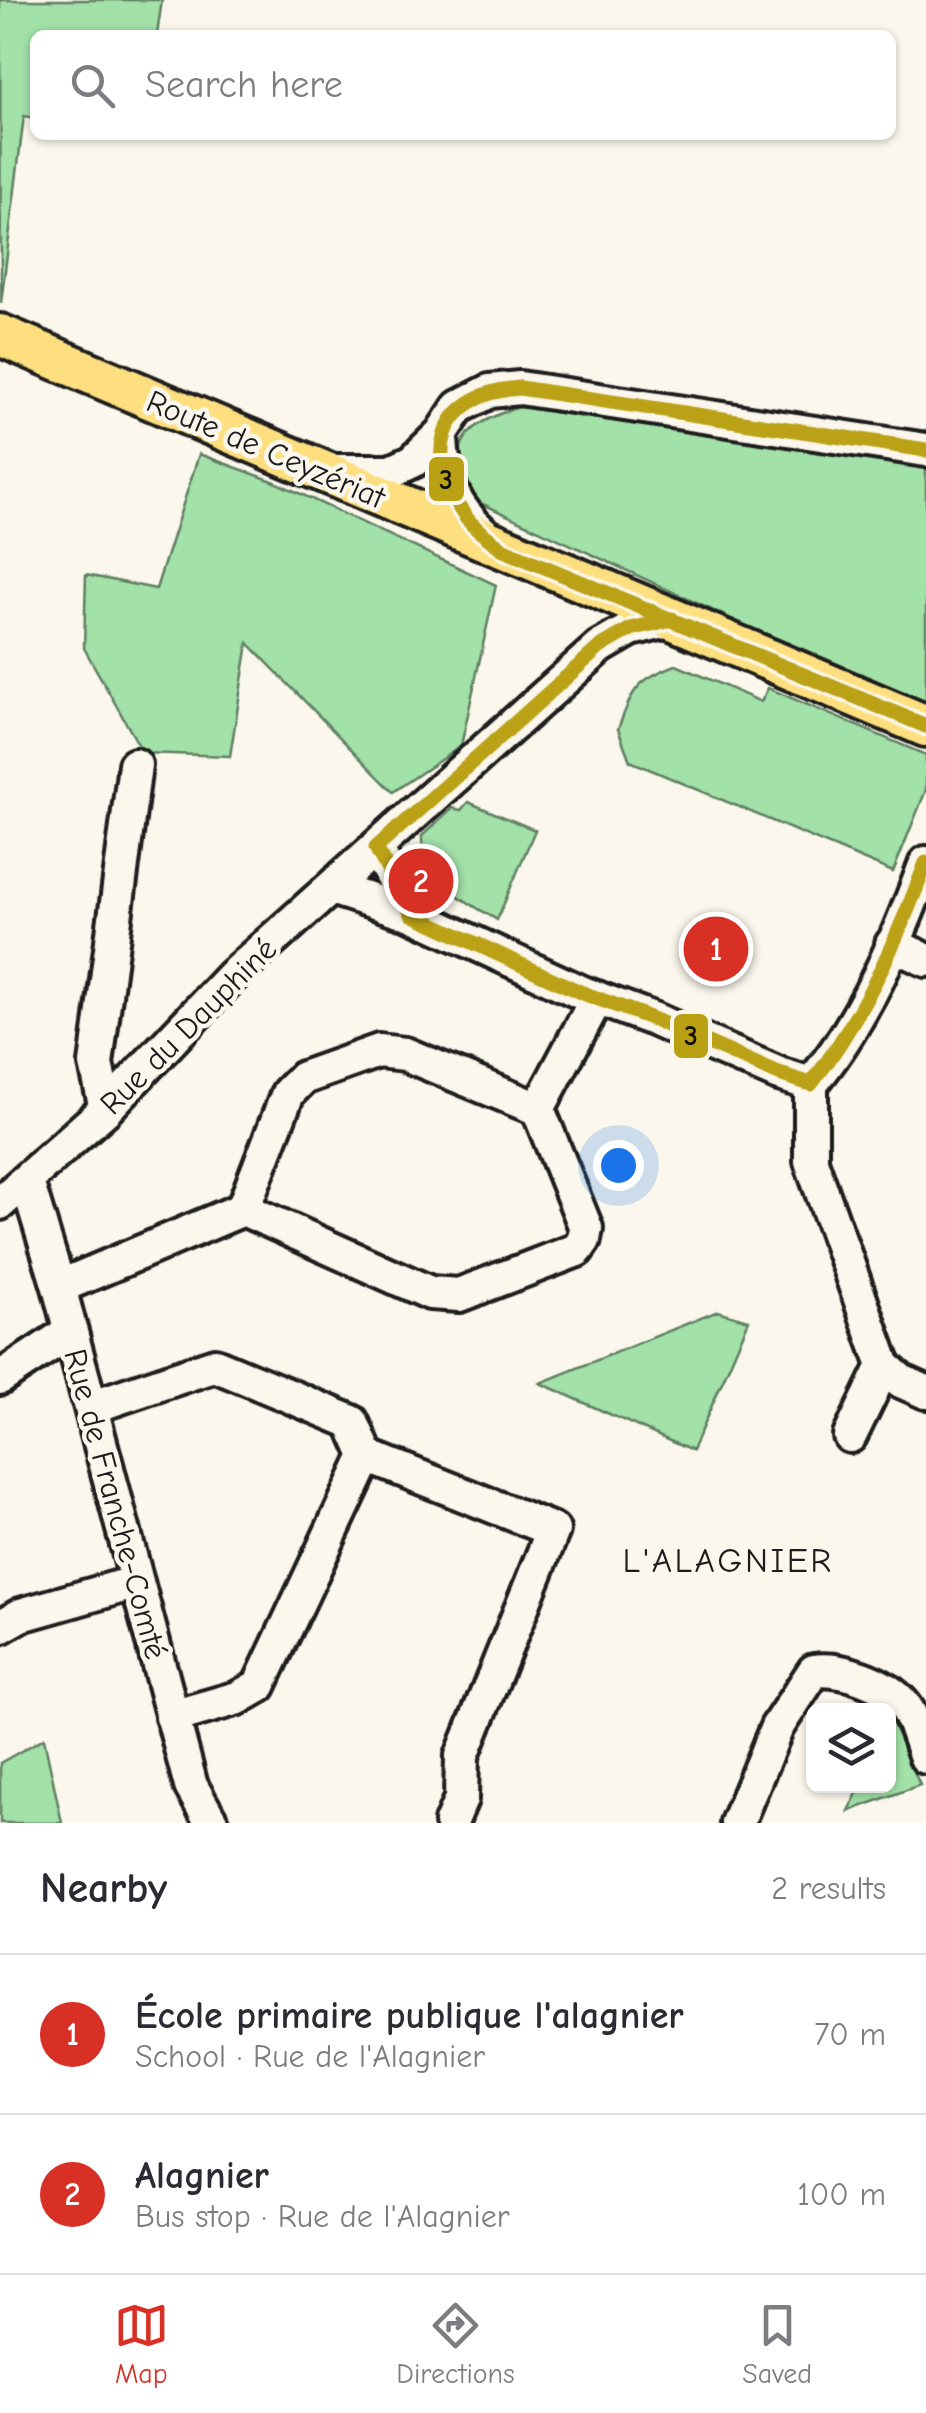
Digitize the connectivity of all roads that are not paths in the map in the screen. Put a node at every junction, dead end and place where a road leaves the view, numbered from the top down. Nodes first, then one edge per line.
1 (0, 335) edge
2 (442, 434) junction
3 (926, 450) edge
4 (318, 470) junction
5 (504, 550) junction
6 (588, 584) junction
7 (672, 619) junction
8 (600, 647) junction
9 (926, 726) edge
10 (135, 766) dead end
11 (376, 848) junction
12 (926, 862) edge
13 (330, 888) junction
14 (412, 914) junction
15 (892, 944) junction
16 (926, 960) edge
17 (597, 998) junction
18 (811, 1084) junction
19 (106, 1109) junction
20 (538, 1110) junction
21 (27, 1182) junction
22 (0, 1203) edge
23 (243, 1209) junction
24 (59, 1286) junction
25 (70, 1330) junction
26 (884, 1366) junction
27 (0, 1378) edge
28 (926, 1392) edge
29 (91, 1408) junction
30 (850, 1436) dead end
31 (367, 1456) junction
32 (137, 1582) junction
33 (0, 1627) edge
34 (172, 1717) junction
35 (926, 1757) edge
36 (212, 1823) edge
37 (451, 1823) edge
38 (737, 1823) edge

1 - 4 main road, Route de Ceyzériat
2 - 3 street
2 - 4 street
2 - 5 street
4 - 5 main road, Route de Ceyzériat
5 - 6 main road, Route de Ceyzériat
6 - 7 main road, Route de Ceyzériat
6 - 8 street
7 - 8 street, Rue du Dauphiné
7 - 9 main road, Route de Ceyzériat
8 - 11 street, Rue du Dauphiné
10 - 19 street
11 - 13 street, Rue du Dauphiné
11 - 14 street
12 - 15 street
13 - 14 street
13 - 19 street, Rue du Dauphiné
14 - 17 street
15 - 16 street
15 - 18 street
17 - 18 street
17 - 20 street
18 - 26 street
19 - 21 street, Rue du Dauphiné
20 - 23 street
20 - 23 street
21 - 22 street, Rue du Dauphiné
21 - 24 street, Rue de Franche-Comté
23 - 24 street
24 - 25 street, Rue de Franche-Comté
25 - 27 street
25 - 29 street, Rue de Franche-Comté
26 - 28 street
26 - 30 street
29 - 31 street
29 - 32 street, Rue de Franche-Comté
31 - 34 street
31 - 37 street
32 - 33 street
32 - 34 street, Rue de Franche-Comté
34 - 36 street, Rue de Franche-Comté
35 - 38 street

